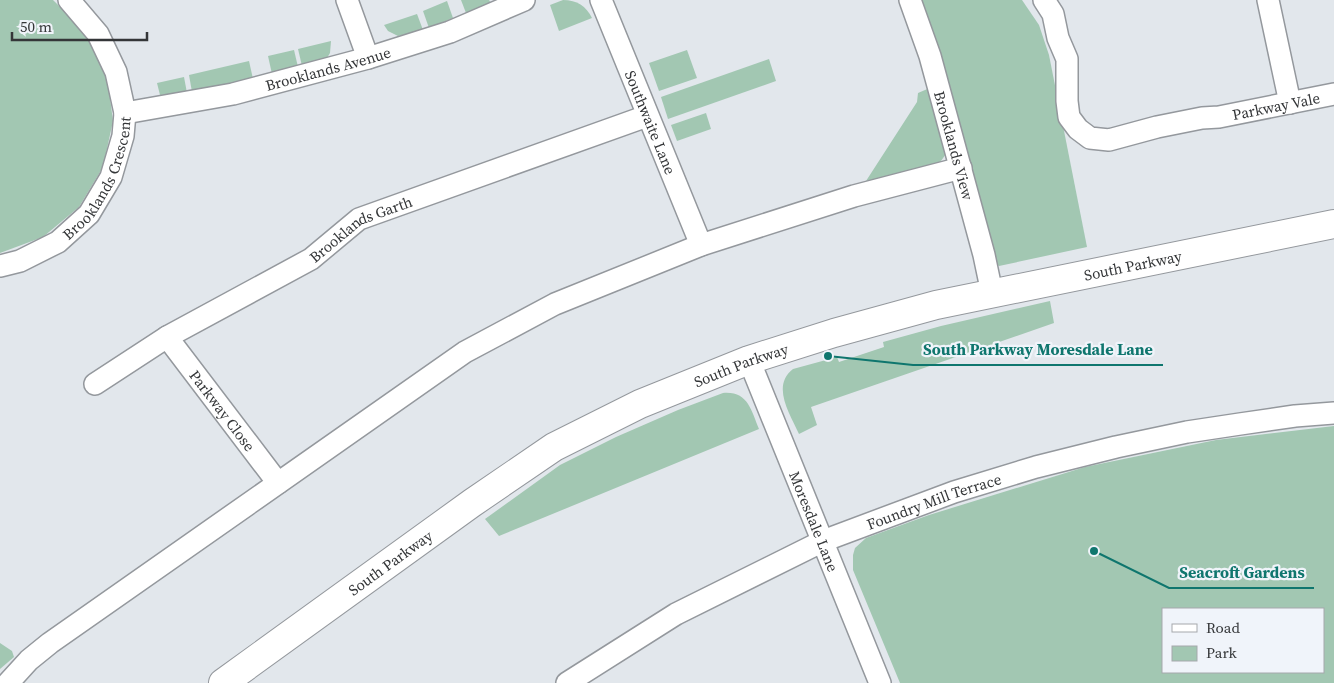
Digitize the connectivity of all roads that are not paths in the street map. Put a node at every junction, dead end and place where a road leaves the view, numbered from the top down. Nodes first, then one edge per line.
1 (69, 0) edge
2 (347, 0) edge
3 (524, 0) edge
4 (601, 0) edge
5 (910, 0) edge
6 (1044, 0) edge
7 (1268, 0) edge
8 (368, 58) junction
9 (1334, 94) edge
10 (1290, 102) junction
11 (124, 113) junction
12 (647, 116) junction
13 (961, 168) junction
14 (1334, 224) edge
15 (701, 244) junction
16 (0, 266) edge
17 (992, 294) junction
18 (167, 337) junction
19 (749, 360) junction
20 (95, 384) dead end
21 (1334, 413) edge
22 (278, 483) junction
23 (823, 541) junction
24 (8, 683) edge
25 (223, 683) edge
26 (567, 683) edge
27 (880, 683) edge

1 - 11 street, Brooklands Crescent
2 - 8 street
3 - 8 street, Brooklands Avenue
4 - 12 street, Southwaite Lane
5 - 13 street, Brooklands View
6 - 10 street, Parkway Vale
7 - 10 street
8 - 11 street, Brooklands Avenue
9 - 10 street, Parkway Vale
11 - 16 street, Brooklands Crescent
12 - 15 street, Southwaite Lane
12 - 18 street, Brooklands Garth
13 - 15 street
13 - 17 street, Brooklands View
14 - 17 street, South Parkway
15 - 22 street
17 - 19 street, South Parkway
18 - 20 street, Brooklands Garth
18 - 22 street, Parkway Close
19 - 23 street, Moresdale Lane
19 - 25 street, South Parkway
21 - 23 street, Foundry Mill Terrace
22 - 24 street
23 - 26 street, Foundry Mill Terrace
23 - 27 street, Moresdale Lane

